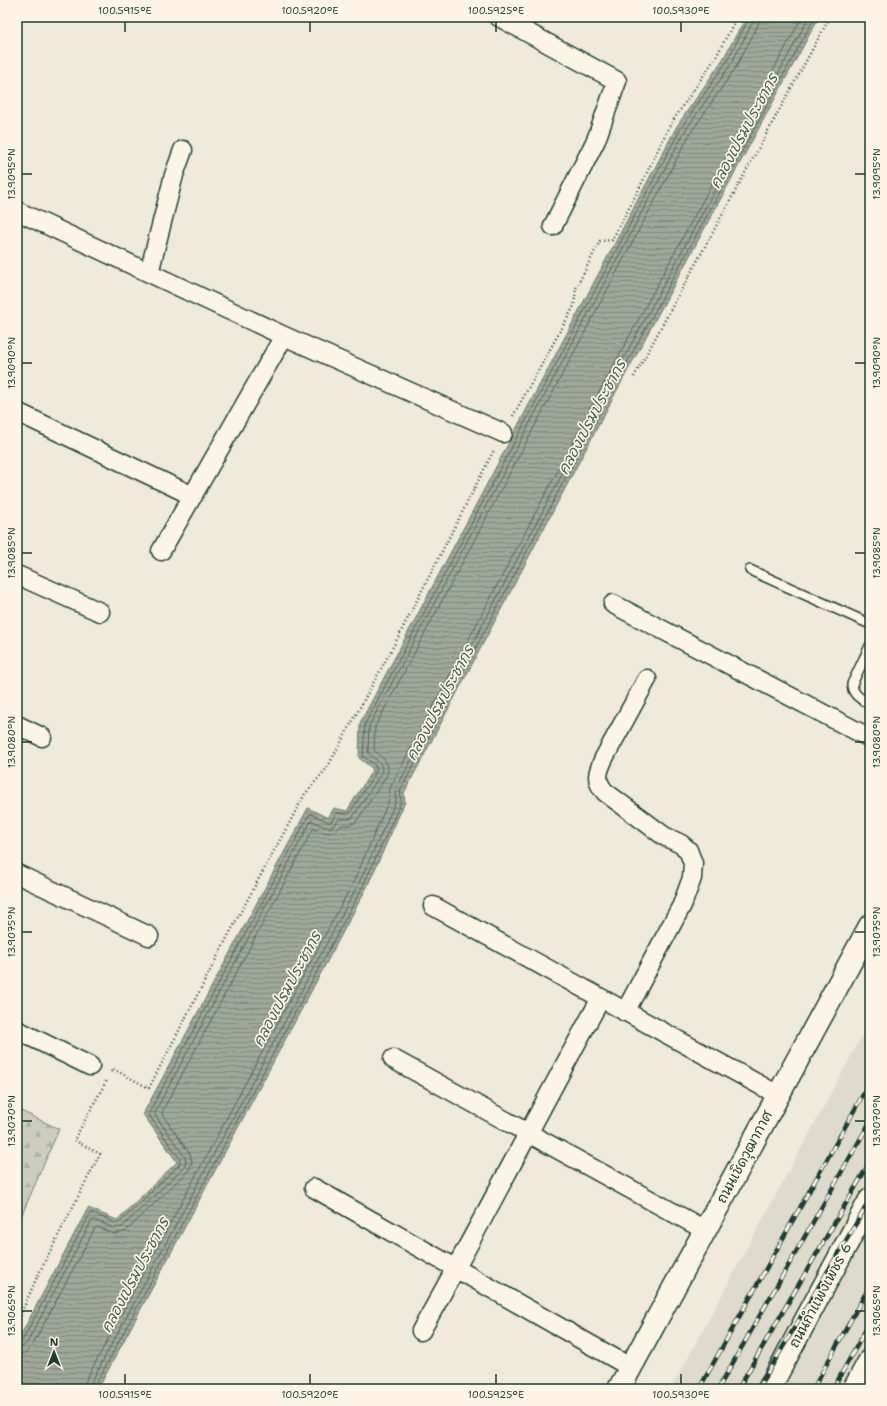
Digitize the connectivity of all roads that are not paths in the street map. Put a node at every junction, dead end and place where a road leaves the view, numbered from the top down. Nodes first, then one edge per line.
1 (499, 17) edge
2 (183, 150) dead end
3 (18, 214) edge
4 (553, 226) dead end
5 (149, 273) junction
6 (284, 336) junction
7 (17, 412) edge
8 (503, 433) road end
9 (193, 496) junction
10 (161, 551) dead end
11 (750, 570) dead end
12 (17, 575) edge
13 (613, 604) dead end
14 (100, 612) dead end
15 (870, 624) edge
16 (870, 646) edge
17 (647, 679) dead end
18 (870, 705) edge
19 (17, 725) edge
20 (42, 737) dead end
21 (870, 738) edge
22 (17, 875) edge
23 (433, 906) dead end
24 (870, 926) edge
25 (149, 936) dead end
26 (601, 998) junction
27 (625, 1012) junction
28 (17, 1030) edge
29 (393, 1058) dead end
30 (90, 1066) dead end
31 (778, 1095) junction
32 (529, 1133) junction
33 (314, 1188) dead end
34 (870, 1200) edge
35 (705, 1230) junction
36 (457, 1269) junction
37 (422, 1332) dead end
38 (870, 1360) edge
39 (630, 1368) junction
40 (619, 1389) edge
41 (769, 1389) edge
42 (854, 1389) edge

1 - 4 street
2 - 5 street
3 - 5 street
5 - 6 street
6 - 8 street
6 - 9 street
7 - 9 street
9 - 10 street
11 - 15 lane
12 - 14 street
13 - 21 street
16 - 18 lane
17 - 27 street
19 - 20 street
22 - 25 street
23 - 26 street
24 - 31 main road, ถนนเชิดวุฒากาศ
26 - 27 street
26 - 32 street
27 - 31 street
28 - 30 street
29 - 32 street
31 - 35 main road, ถนนเชิดวุฒากาศ
32 - 35 street
32 - 36 street
33 - 36 street
34 - 41 main road, ถนนกำแพงเพชร 6
35 - 39 main road, ถนนเชิดวุฒากาศ
36 - 37 street
36 - 39 street
38 - 42 main road
39 - 40 main road, ถนนเชิดวุฒากาศ

